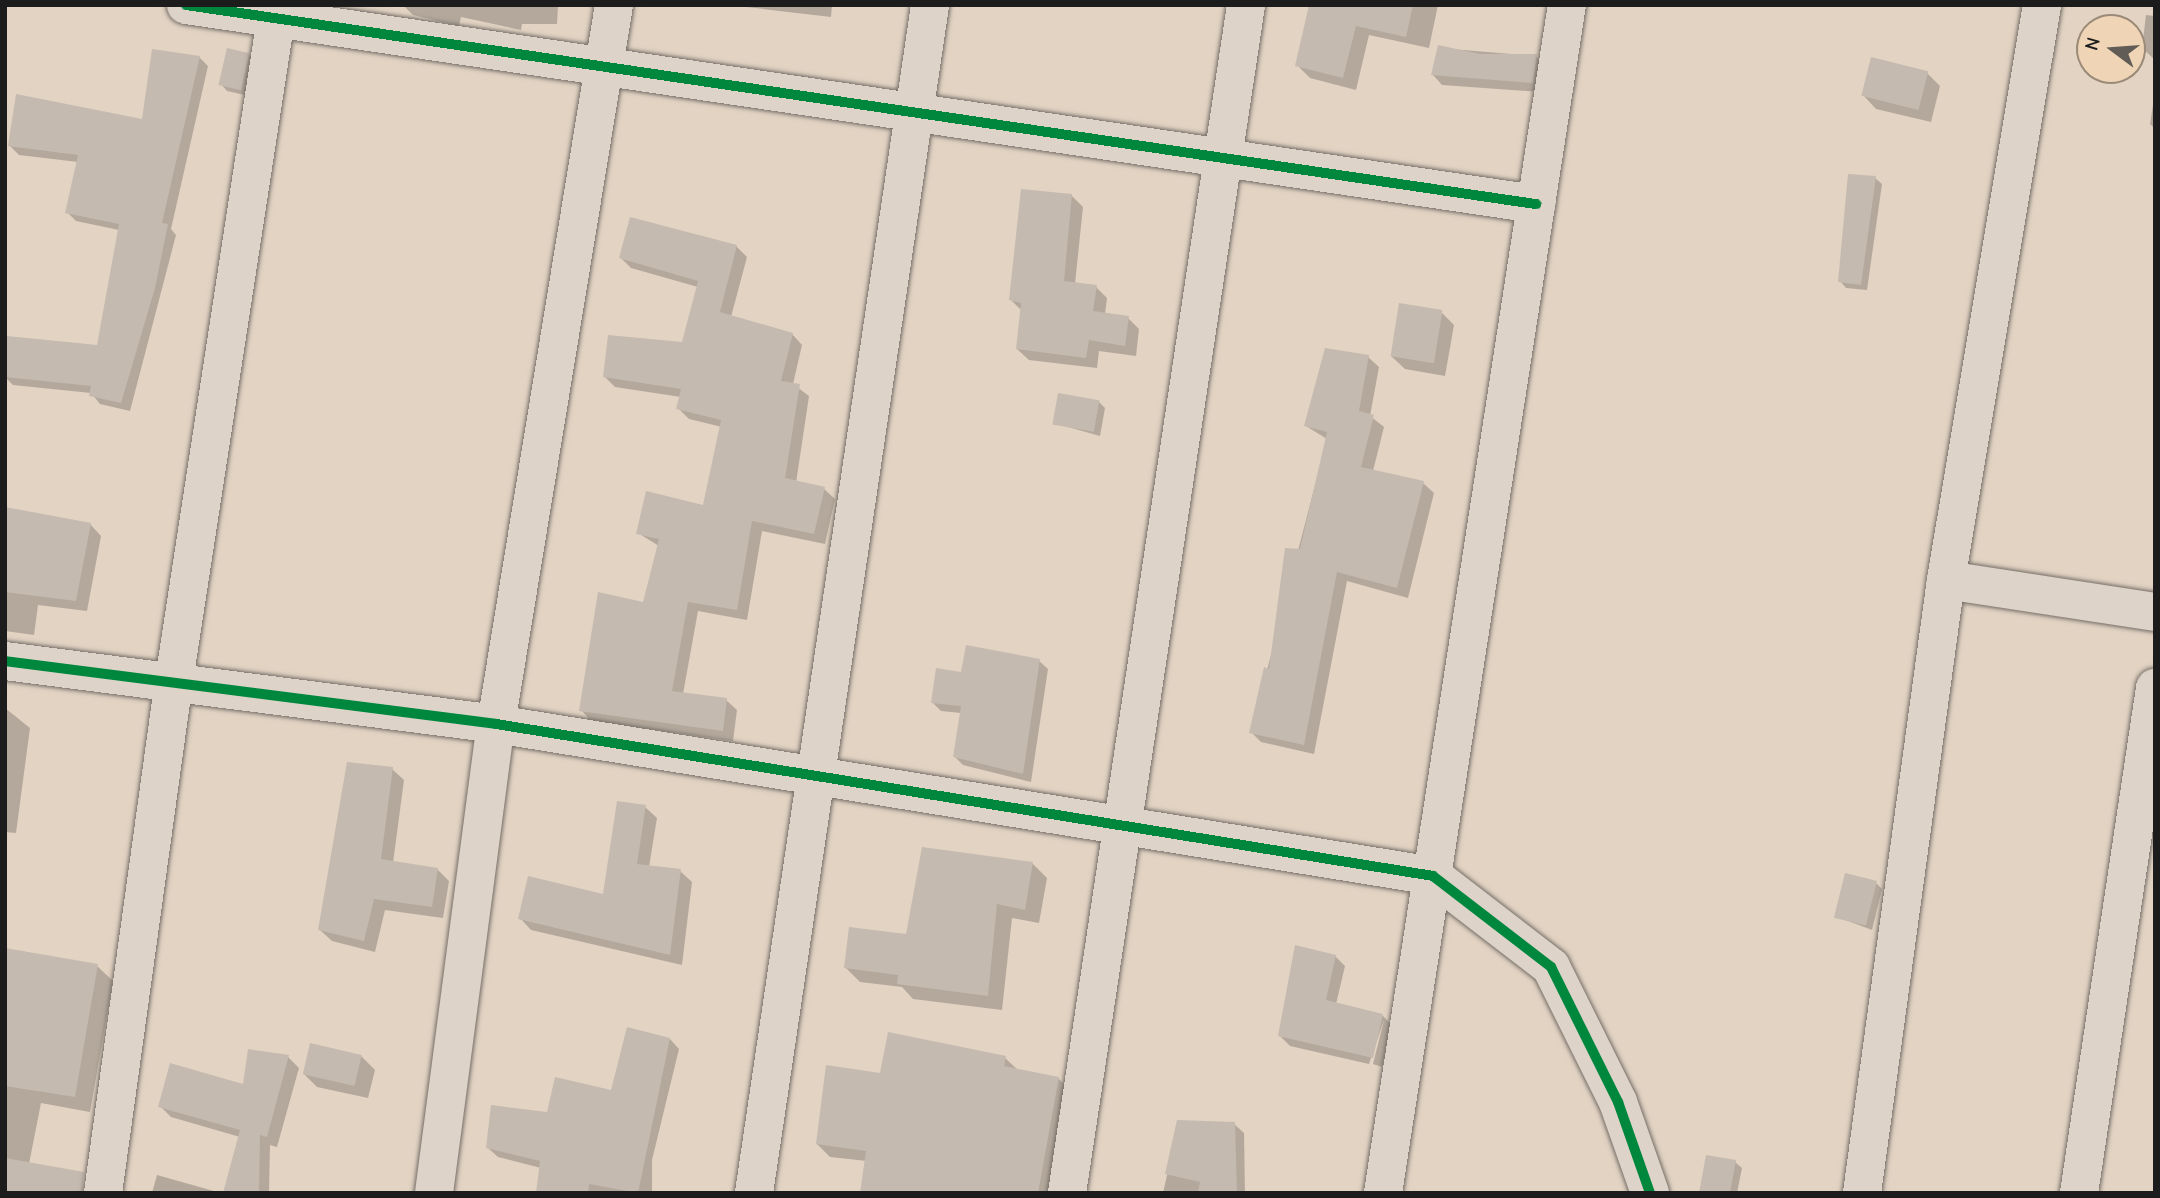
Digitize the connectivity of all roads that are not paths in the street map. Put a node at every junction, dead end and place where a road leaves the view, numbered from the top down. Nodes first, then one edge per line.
1 (186, 5) edge
2 (614, 5) edge
3 (930, 5) edge
4 (1247, 5) edge
5 (1567, 5) edge
6 (2042, 5) edge
7 (277, 12) edge
8 (606, 65) junction
9 (912, 116) junction
10 (1224, 155) junction
11 (1536, 204) junction
12 (1946, 580) junction
13 (2155, 612) edge
14 (5, 661) edge
15 (173, 687) junction
16 (2155, 688) edge
17 (496, 724) junction
18 (820, 776) junction
19 (1123, 827) junction
20 (1433, 876) junction
21 (103, 1193) edge
22 (434, 1193) edge
23 (754, 1193) edge
24 (1067, 1193) edge
25 (1383, 1193) edge
26 (1650, 1193) edge
27 (1862, 1193) edge
28 (2078, 1193) edge

1 - 7 street
2 - 8 street
3 - 9 street
4 - 10 street
5 - 11 street
6 - 12 street
7 - 8 street
7 - 15 street
8 - 9 street
8 - 17 street
9 - 10 street
9 - 18 street
10 - 11 street
10 - 19 street
11 - 20 street
12 - 13 street
12 - 27 street
14 - 15 street
15 - 17 street
15 - 21 street
16 - 28 street
17 - 18 street
17 - 22 street
18 - 19 street
18 - 23 street
19 - 20 street
19 - 24 street
20 - 25 street
20 - 26 street

